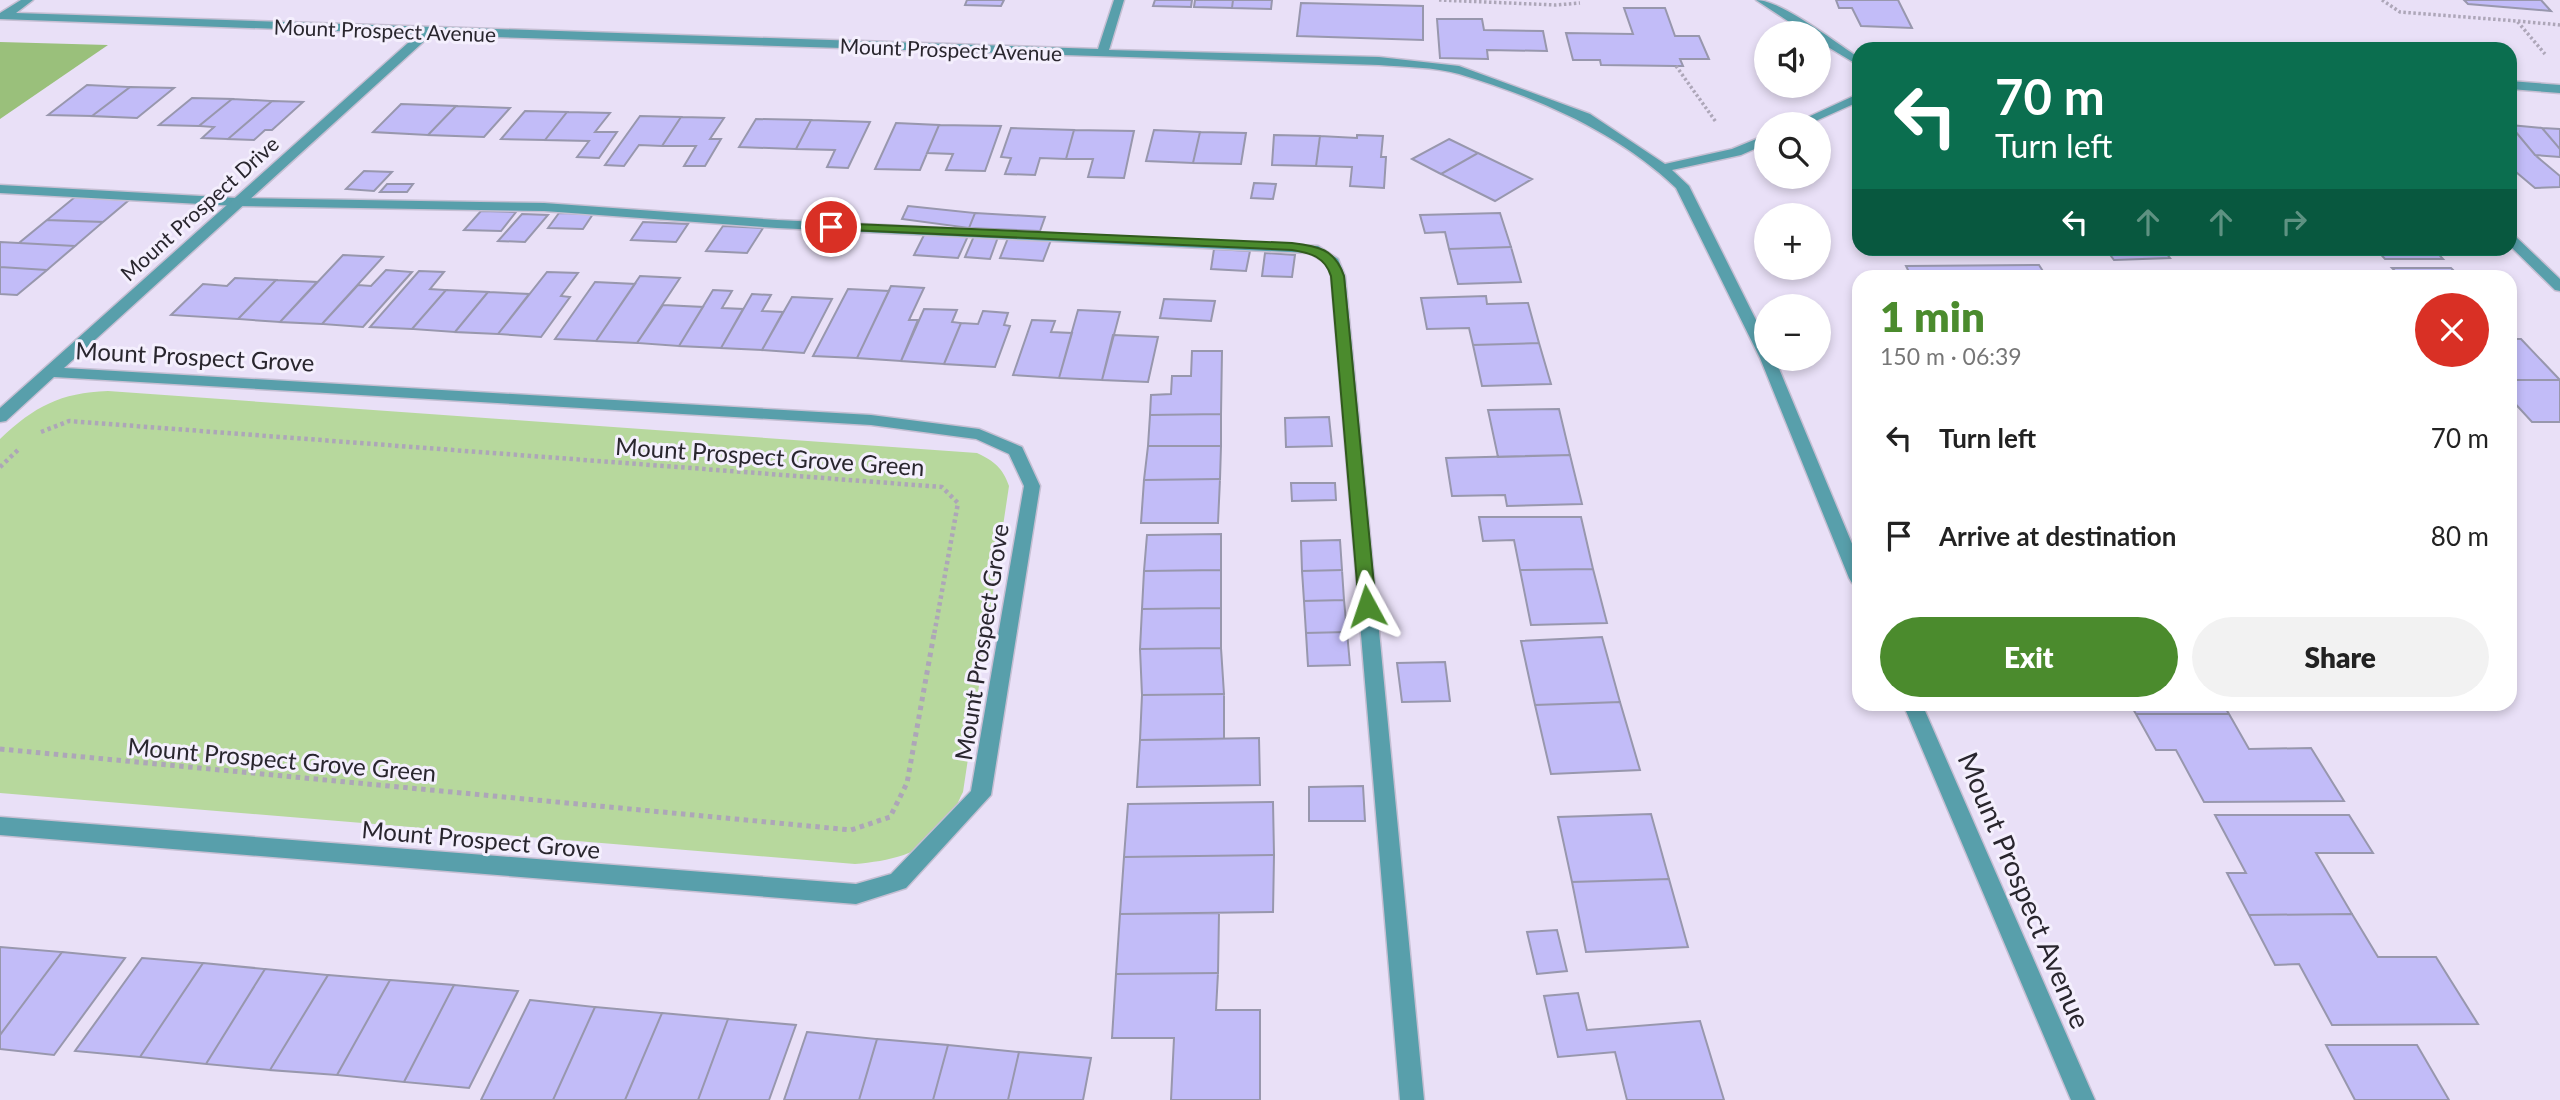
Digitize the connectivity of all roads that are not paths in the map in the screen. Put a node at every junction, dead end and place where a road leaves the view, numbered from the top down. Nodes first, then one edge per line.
1 (28, 0) edge
2 (1119, 0) edge
3 (1761, 0) edge
4 (2, 16) edge
5 (1794, 21) edge
6 (428, 32) junction
7 (1831, 44) edge
8 (1102, 54) junction
9 (1852, 58) edge
10 (2517, 86) edge
11 (2560, 89) edge
12 (1852, 101) edge
13 (1826, 112) edge
14 (1754, 144) edge
15 (1663, 168) junction
16 (0, 189) edge
17 (237, 202) junction
18 (2517, 246) edge
19 (2560, 287) edge
20 (1754, 333) edge
21 (1771, 371) edge
22 (49, 372) junction
23 (0, 417) edge
24 (1852, 564) edge
25 (1915, 711) edge
26 (0, 826) edge
27 (1412, 1100) edge
28 (2083, 1100) edge

1 - 4 street
2 - 8 street
3 - 5 street
4 - 6 street, Mount Prospect Avenue
6 - 8 street, Mount Prospect Avenue
6 - 17 street, Mount Prospect Drive
7 - 9 street
8 - 15 street, Mount Prospect Avenue
10 - 11 street
12 - 13 street
14 - 15 street
15 - 20 street, Mount Prospect Avenue
16 - 17 street
17 - 22 street, Mount Prospect Drive
17 - 27 street
18 - 19 street
21 - 24 street, Mount Prospect Avenue
22 - 23 street, Mount Prospect Drive
22 - 26 street, Mount Prospect Grove
25 - 28 street, Mount Prospect Avenue

